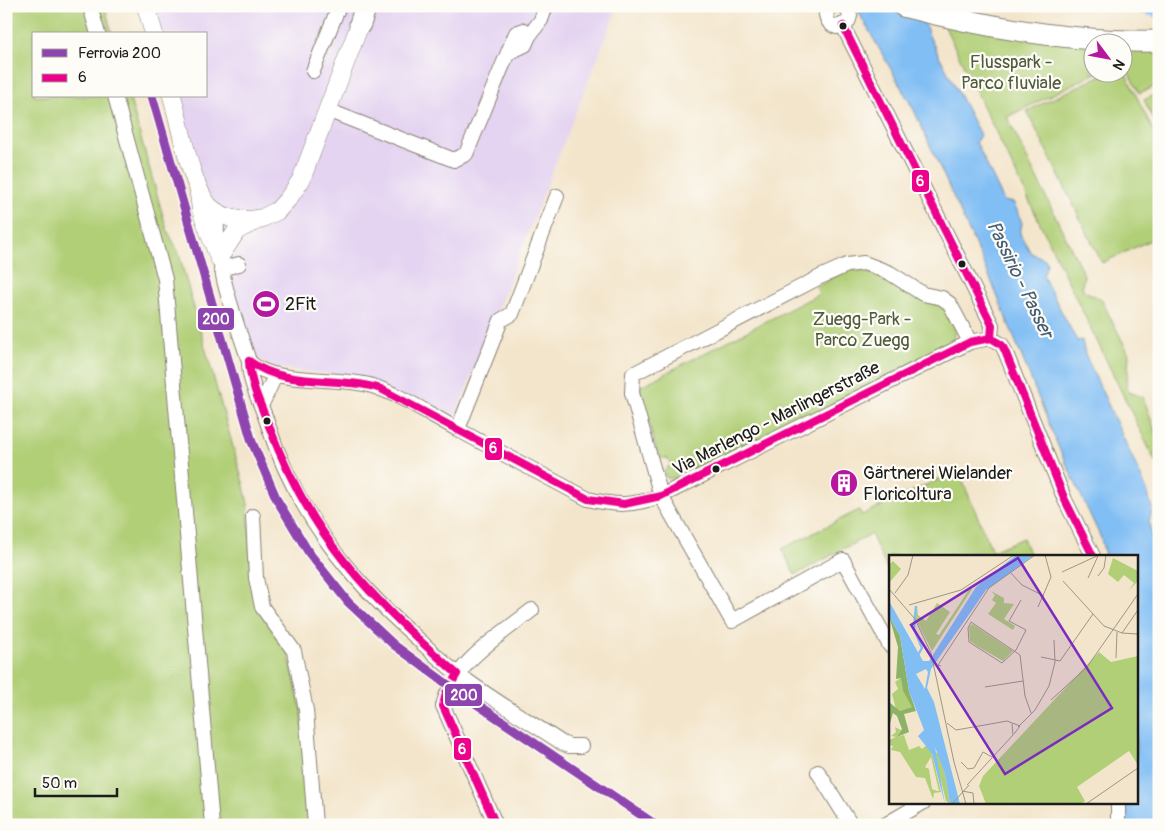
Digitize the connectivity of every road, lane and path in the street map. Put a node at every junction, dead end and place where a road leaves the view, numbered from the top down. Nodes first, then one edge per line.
1 (90, 6) edge
2 (146, 6) edge
3 (546, 6) edge
4 (830, 6) edge
5 (846, 6) edge
6 (902, 6) edge
7 (337, 10) edge
8 (944, 11) edge
9 (363, 15) edge
10 (843, 26) junction
11 (1159, 29) edge
12 (97, 32) edge
13 (153, 32) edge
14 (1159, 41) edge
15 (313, 71) dead end
16 (116, 98) edge
17 (173, 98) edge
18 (327, 110) junction
19 (197, 182) junction
20 (557, 196) dead end
21 (216, 212) junction
22 (259, 219) junction
23 (220, 263) junction
24 (239, 264) dead end
25 (991, 338) junction
26 (970, 342) junction
27 (249, 361) junction
28 (275, 376) junction
29 (262, 404) junction
30 (458, 429) junction
31 (661, 496) junction
32 (253, 516) dead end
33 (1093, 555) edge
34 (532, 610) dead end
35 (889, 644) edge
36 (457, 674) junction
37 (581, 746) dead end
38 (818, 772) dead end
39 (921, 804) edge
40 (1118, 804) edge
41 (212, 825) edge
42 (315, 825) edge
43 (496, 825) edge
44 (851, 825) edge
45 (885, 825) edge
46 (1118, 825) edge

1 - 12 street
2 - 13 main road
3 - 18 street
4 - 10 street
5 - 10 street
6 - 8 highway
7 - 9 street
7 - 15 street
8 - 11 highway
8 - 14 highway
9 - 18 main road
10 - 25 street
16 - 41 street
17 - 19 main road
18 - 22 main road
19 - 21 main road
19 - 23 main road
20 - 30 street
21 - 22 main road
21 - 23 street
22 - 23 main road
23 - 24 street
23 - 27 street
25 - 26 street, Via Marlengo - Marlingerstraße
25 - 33 street
26 - 31 street, Via Marlengo - Marlingerstraße
26 - 31 street
27 - 28 street
27 - 29 street
28 - 29 street
28 - 30 street, Via Marlengo - Marlingerstraße
29 - 36 street
30 - 31 street, Via Marlengo - Marlingerstraße
31 - 35 street
32 - 42 street
34 - 36 street
36 - 37 street
36 - 43 street
38 - 44 street
39 - 45 street
40 - 46 street

